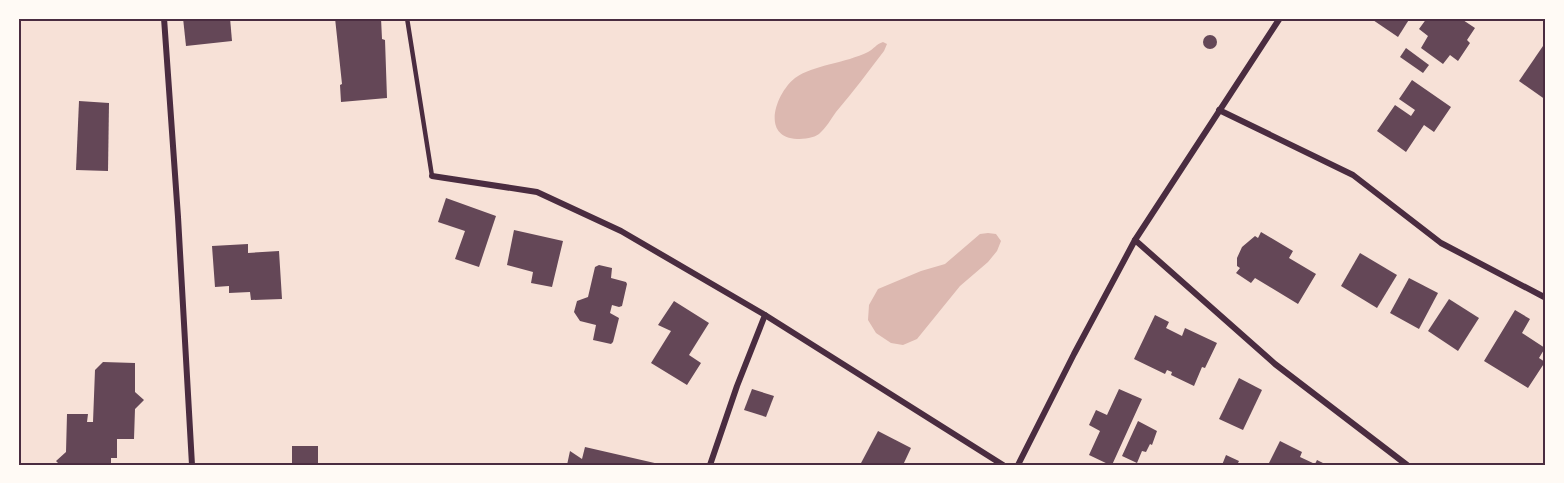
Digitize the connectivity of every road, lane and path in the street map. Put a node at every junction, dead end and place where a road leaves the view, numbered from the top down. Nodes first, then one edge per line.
1 (164, 18) edge
2 (407, 18) edge
3 (1280, 18) edge
4 (1219, 110) junction
5 (432, 176) joint
6 (1135, 240) junction
7 (1546, 298) edge
8 (765, 315) junction
9 (192, 465) edge
10 (710, 465) edge
11 (1003, 465) edge
12 (1018, 465) edge
13 (1407, 465) edge

1 - 9 street
2 - 5 lane
3 - 4 street
4 - 6 street
4 - 7 street
5 - 8 street
6 - 12 street
6 - 13 street
8 - 10 street
8 - 11 street

